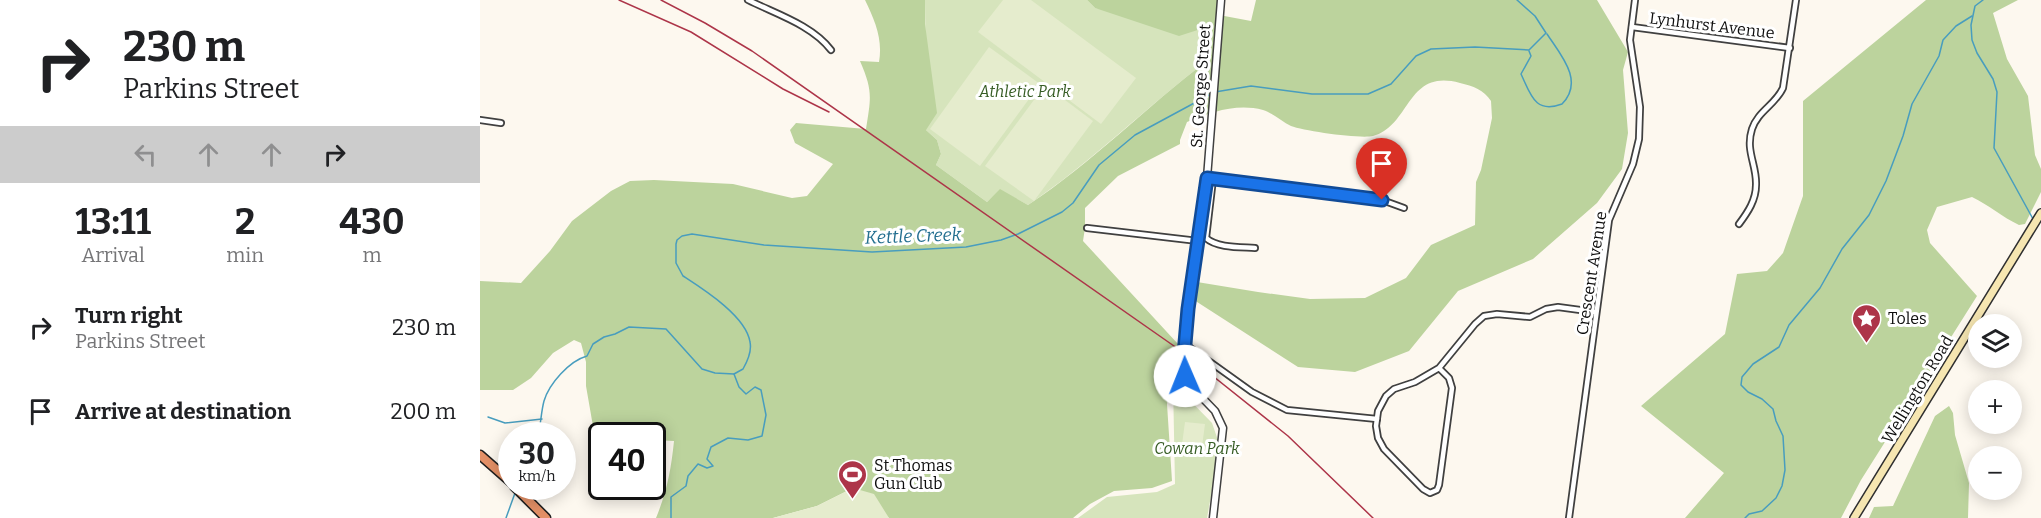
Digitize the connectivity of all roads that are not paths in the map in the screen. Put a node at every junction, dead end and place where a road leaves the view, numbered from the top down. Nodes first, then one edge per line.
1 (748, 0) edge
2 (1221, 0) edge
3 (1635, 0) edge
4 (1796, 0) edge
5 (1632, 27) junction
6 (1790, 48) junction
7 (831, 50) dead end
8 (480, 120) edge
9 (501, 123) dead end
10 (1210, 178) junction
11 (1404, 207) dead end
12 (2041, 213) edge
13 (1739, 224) dead end
14 (1087, 228) dead end
15 (1198, 241) junction
16 (1255, 248) dead end
17 (1595, 312) junction
18 (1185, 344) junction
19 (1439, 368) junction
20 (1377, 419) junction
21 (480, 454) edge
22 (498, 471) edge
23 (528, 500) edge
24 (546, 518) edge
25 (1213, 518) edge
26 (1569, 518) edge
27 (1854, 518) edge

1 - 7 street
2 - 10 street, St. George Street
3 - 5 street, Crescent Avenue
4 - 6 street
5 - 6 street, Lynhurst Avenue
5 - 17 street, Crescent Avenue
6 - 13 street
8 - 9 street
10 - 11 street
10 - 15 street, St. George Street
10 - 16 street
12 - 27 main road, Wellington Road
14 - 15 street
15 - 18 street, St. George Street
17 - 19 street
17 - 26 street, Crescent Avenue
18 - 20 street
18 - 25 street, St. George Street
19 - 20 street
19 - 20 street
21 - 22 highway
23 - 24 highway

